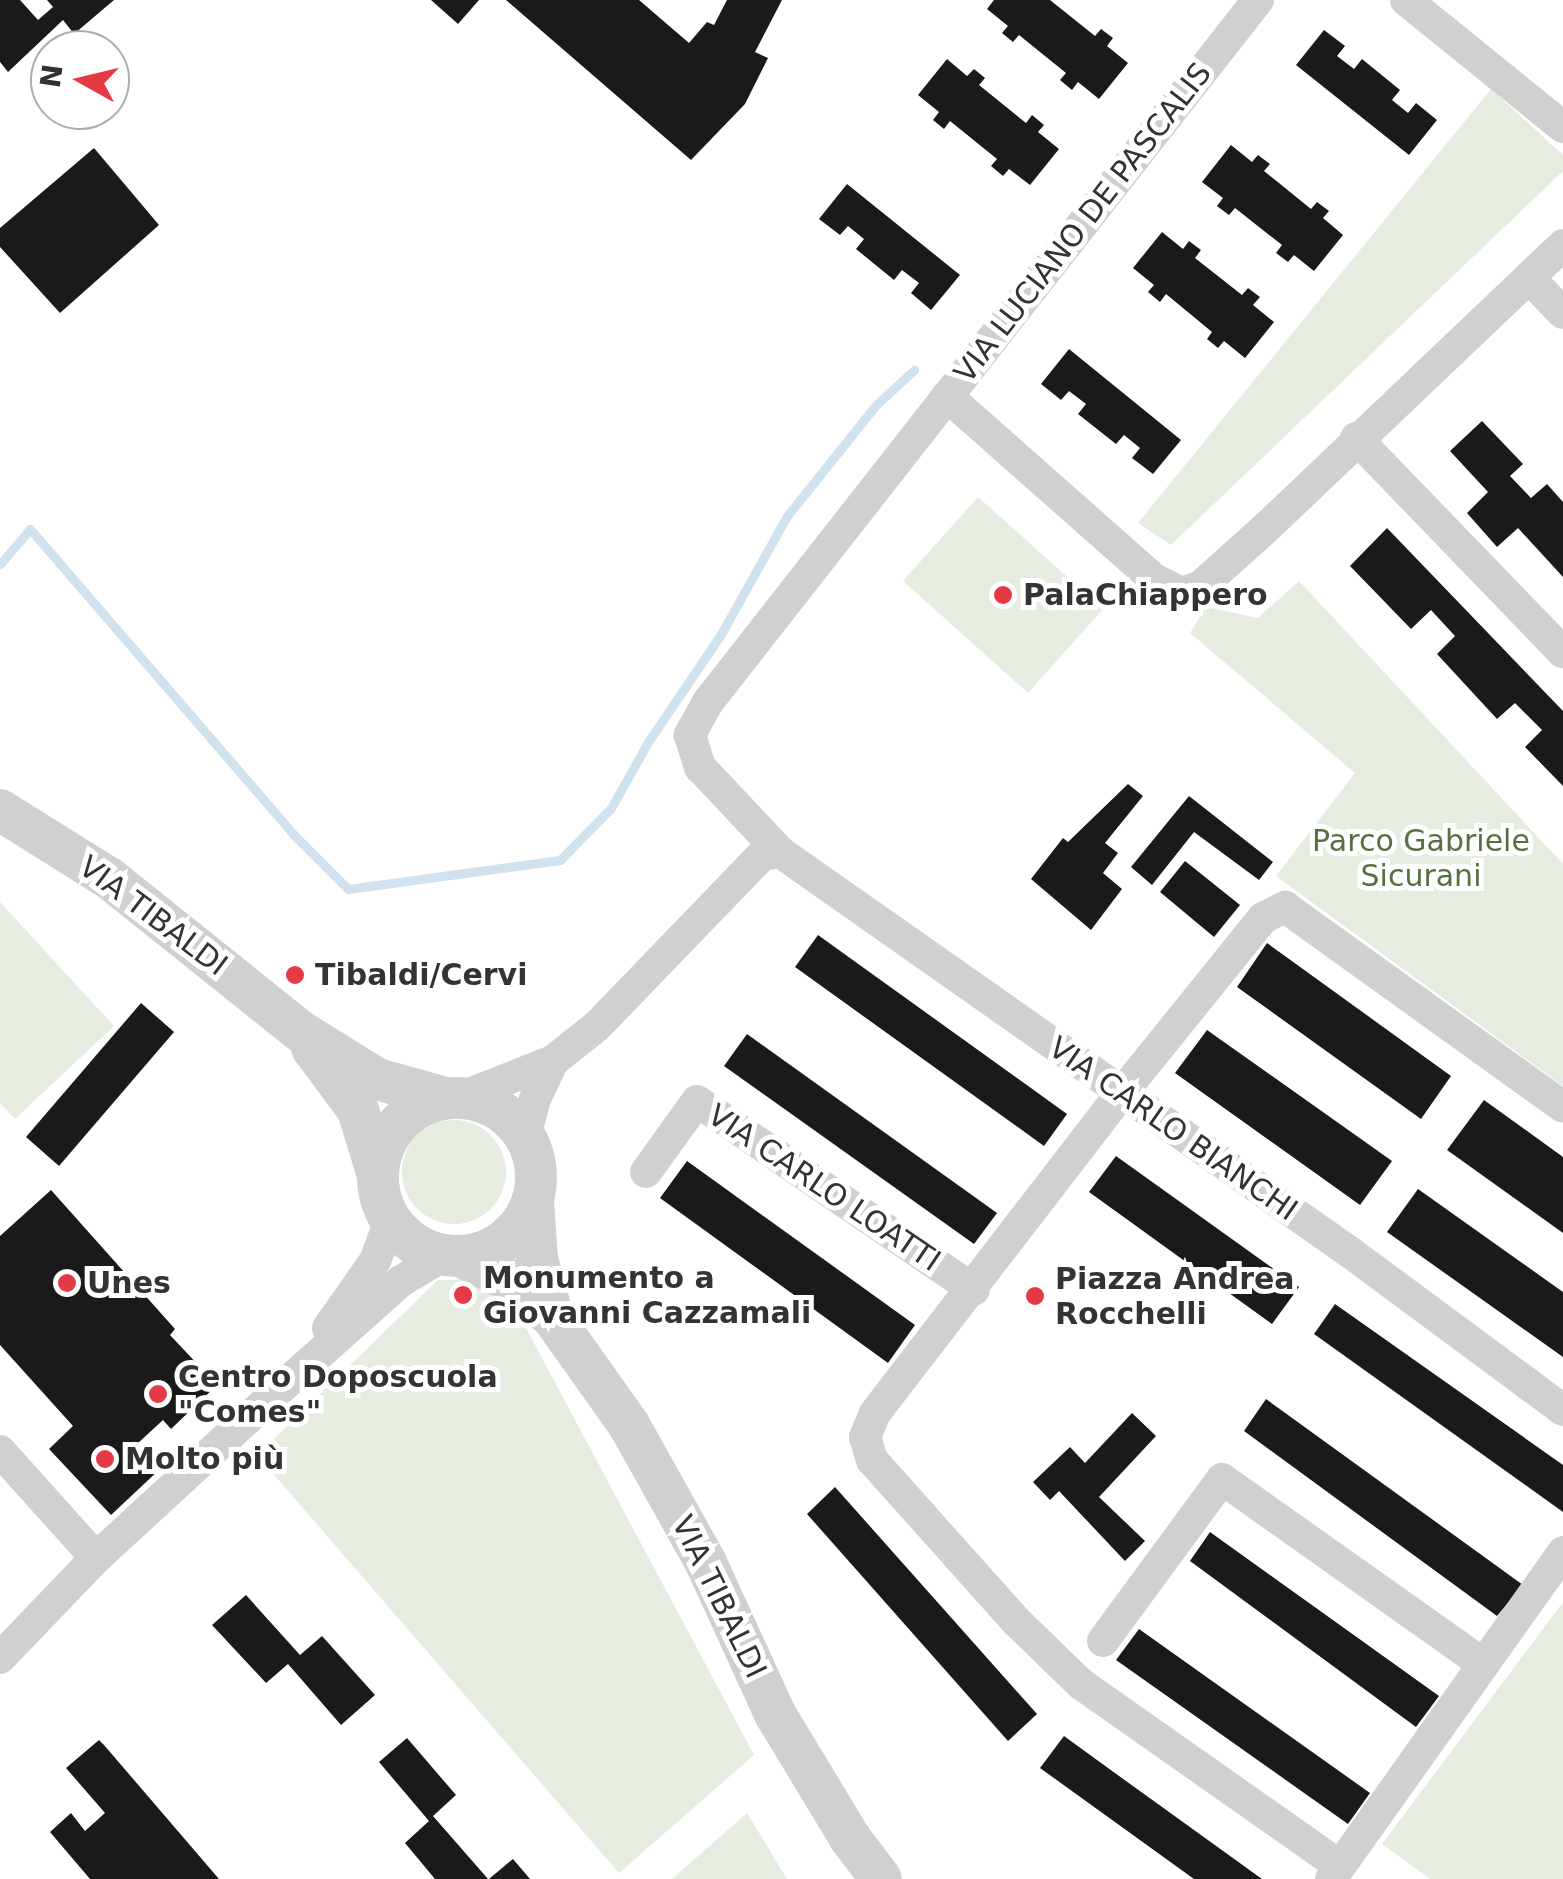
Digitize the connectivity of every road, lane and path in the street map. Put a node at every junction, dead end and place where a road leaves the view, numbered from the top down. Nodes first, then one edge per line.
1 (1258, 0) edge
2 (1406, 0) edge
3 (1563, 127) edge
4 (1563, 245) edge
5 (1530, 279) junction
6 (1563, 313) edge
7 (947, 396) junction
8 (1356, 438) junction
9 (1563, 652) edge
10 (0, 810) edge
11 (780, 852) junction
12 (300, 1031) junction
13 (554, 1061) junction
14 (1122, 1094) junction
15 (453, 1098) junction
16 (1563, 1107) edge
17 (525, 1136) junction
18 (377, 1172) junction
19 (646, 1172) dead end
20 (533, 1201) junction
21 (390, 1220) junction
22 (453, 1256) junction
23 (974, 1290) junction
24 (553, 1318) junction
25 (282, 1386) junction
26 (1563, 1410) edge
27 (0, 1450) edge
28 (1563, 1552) edge
29 (96, 1558) junction
30 (1104, 1641) dead end
31 (0, 1658) edge
32 (1482, 1663) junction
33 (1336, 1872) edge
34 (880, 1879) edge

1 - 7 street, VIA LUCIANO DE PASCALIS
2 - 3 street
4 - 5 street, VIA LUCIANO DE PASCALIS
5 - 6 street
5 - 8 street, VIA LUCIANO DE PASCALIS
7 - 8 street, VIA LUCIANO DE PASCALIS
7 - 11 street, VIA CARLO BIANCHI
8 - 9 street
10 - 12 street, VIA TIBALDI
11 - 13 street
11 - 14 street, VIA CARLO BIANCHI
12 - 15 street, VIA TIBALDI
12 - 18 street, VIA TIBALDI
13 - 15 street
13 - 17 street
14 - 16 street
14 - 23 street
14 - 26 street, VIA CARLO BIANCHI
15 - 17 street
15 - 18 street
17 - 20 street
18 - 21 street
19 - 23 street, VIA CARLO LOATTI
20 - 22 street
20 - 24 street, VIA TIBALDI
21 - 22 street
21 - 25 street
22 - 24 street, VIA TIBALDI
22 - 25 street
23 - 33 street
24 - 34 street, VIA TIBALDI
25 - 29 street
27 - 29 street
28 - 32 street
29 - 31 street
30 - 32 street
32 - 33 street

